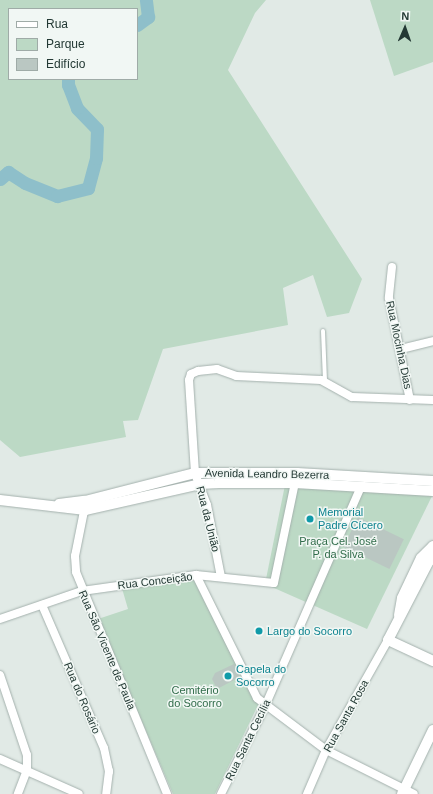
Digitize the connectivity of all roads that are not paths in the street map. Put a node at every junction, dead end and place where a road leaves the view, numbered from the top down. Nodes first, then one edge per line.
1 (392, 267) dead end
2 (323, 331) dead end
3 (433, 341) edge
4 (401, 349) junction
5 (325, 381) junction
6 (410, 400) junction
7 (433, 400) edge
8 (195, 473) junction
9 (296, 478) junction
10 (433, 481) edge
11 (200, 484) junction
12 (361, 487) junction
13 (433, 491) edge
14 (0, 500) edge
15 (85, 506) junction
16 (433, 546) edge
17 (196, 575) junction
18 (221, 577) junction
19 (82, 591) junction
20 (42, 606) junction
21 (0, 619) edge
22 (388, 640) junction
23 (433, 661) edge
24 (0, 675) edge
25 (266, 704) junction
26 (433, 730) edge
27 (326, 750) junction
28 (0, 759) edge
29 (27, 770) junction
30 (403, 792) edge
31 (18, 794) edge
32 (79, 794) edge
33 (106, 794) edge
34 (167, 794) edge
35 (221, 794) edge
36 (307, 794) edge
37 (414, 794) edge

1 - 4 street, Rua Mocinha Dias
2 - 5 lane
3 - 4 street
4 - 6 street, Rua Mocinha Dias
5 - 6 street
5 - 8 street, Rua da União
6 - 7 street
8 - 9 street, Avenida Leandro Bezerra
8 - 11 street, Rua da União
8 - 15 street, Avenida Leandro Bezerra
9 - 10 street, Avenida Leandro Bezerra
9 - 11 street, Avenida Leandro Bezerra
9 - 12 street, Avenida Leandro Bezerra
9 - 18 street, Rua Conceição
11 - 15 street, Avenida Leandro Bezerra
11 - 18 street, Rua da União
12 - 13 street, Avenida Leandro Bezerra
12 - 25 street, Rua Santa Cecília
14 - 15 street, Avenida Leandro Bezerra
15 - 19 street, Rua São Vicente de Paula
16 - 22 street
17 - 18 street, Rua Conceição
17 - 19 street, Rua Conceição
17 - 25 street
19 - 20 street, Rua Conceição
19 - 34 street, Rua São Vicente de Paula
20 - 21 street, Rua Conceição
20 - 33 street, Rua do Rosário
22 - 23 street
22 - 27 street, Rua Santa Rosa
24 - 29 street
25 - 27 street
25 - 35 street, Rua Santa Cecília
26 - 30 street
27 - 30 street
27 - 36 street, Rua Santa Rosa
28 - 29 street
29 - 31 street
29 - 32 street
30 - 37 street

